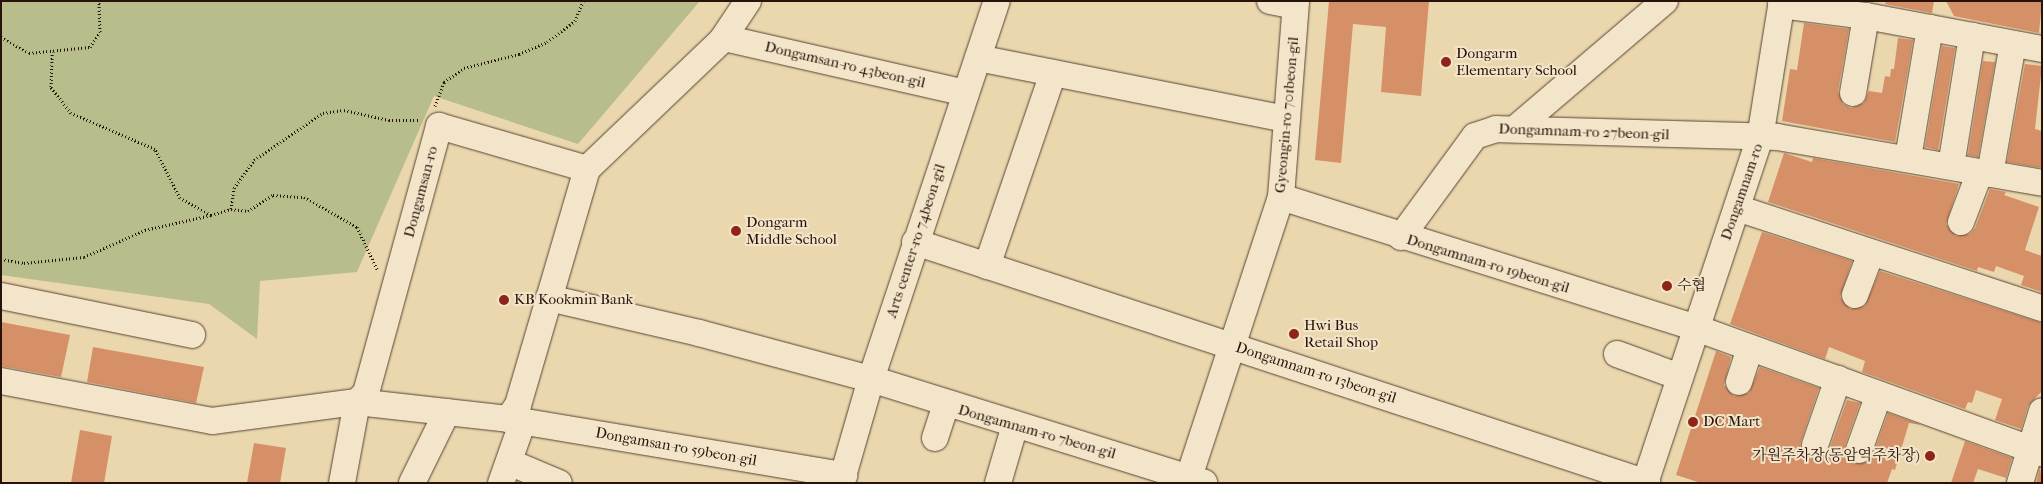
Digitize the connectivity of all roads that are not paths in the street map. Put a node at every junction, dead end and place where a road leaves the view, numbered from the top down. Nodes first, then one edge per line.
1 (748, 1) edge
2 (997, 1) edge
3 (1270, 1) edge
4 (1665, 1) edge
5 (1781, 3) edge
6 (1296, 4) edge
7 (1866, 16) junction
8 (1930, 28) junction
9 (1972, 36) junction
10 (724, 38) junction
11 (2013, 44) junction
12 (2042, 49) edge
13 (978, 58) junction
14 (1053, 73) junction
15 (966, 93) junction
16 (1853, 93) dead end
17 (1287, 119) junction
18 (1515, 129) junction
19 (1760, 138) junction
20 (1908, 158) junction
21 (1950, 166) junction
22 (586, 169) junction
23 (1985, 173) junction
24 (2042, 184) edge
25 (1281, 197) junction
26 (1736, 208) junction
27 (1961, 222) dead end
28 (1401, 237) junction
29 (915, 242) junction
30 (1871, 253) junction
31 (987, 266) junction
32 (1855, 295) dead end
33 (1, 296) edge
34 (550, 298) junction
35 (2042, 308) edge
36 (1696, 328) junction
37 (192, 336) dead end
38 (1231, 344) junction
39 (1750, 348) junction
40 (1617, 354) dead end
41 (1680, 377) junction
42 (871, 379) junction
43 (1, 380) edge
44 (1838, 380) junction
45 (1739, 382) dead end
46 (1879, 394) junction
47 (358, 402) junction
48 (946, 405) junction
49 (2042, 411) edge
50 (447, 412) junction
51 (515, 420) junction
52 (1014, 425) junction
53 (935, 438) dead end
54 (1815, 445) dead end
55 (1859, 450) dead end
56 (2036, 451) edge
57 (505, 472) edge
58 (843, 479) edge
59 (1192, 481) edge
60 (1646, 482) edge
61 (342, 483) edge
62 (412, 483) edge
63 (559, 483) edge
64 (998, 483) edge
65 (2020, 483) edge

1 - 10 street
2 - 13 street, Arts center-ro 74beon-gil
3 - 6 street
4 - 18 street
5 - 7 street
5 - 19 street, Dongamnam-ro
6 - 17 street, Gyeongin-ro 701beon-gil
7 - 8 street
7 - 16 street
8 - 9 street
8 - 20 street
9 - 11 street
9 - 21 street
10 - 15 street, Dongamsan-ro 43beon-gil
10 - 22 street
11 - 12 street
11 - 23 street
13 - 14 street
13 - 15 street, Arts center-ro 74beon-gil
14 - 17 street
14 - 31 street
15 - 29 street, Arts center-ro 74beon-gil
17 - 25 street, Gyeongin-ro 701beon-gil
18 - 19 street, Dongamnam-ro 27beon-gil
18 - 28 street, Dongamnam-ro 27beon-gil
19 - 20 street, Dongamnam-ro 27beon-gil
19 - 26 street, Dongamnam-ro
20 - 21 street, Dongamnam-ro 27beon-gil
21 - 23 street, Dongamnam-ro 27beon-gil
22 - 34 street
22 - 47 street, Dongamsan-ro
23 - 24 street, Dongamnam-ro 27beon-gil
23 - 27 street
25 - 28 street, Dongamnam-ro 19beon-gil
25 - 38 street, Gyeongin-ro 701beon-gil
26 - 30 street
26 - 36 street, Dongamnam-ro
28 - 36 street, Dongamnam-ro 19beon-gil
29 - 31 street, Dongamnam-ro 13beon-gil
29 - 42 street, Arts center-ro 74beon-gil
30 - 32 street
30 - 35 street
31 - 38 street, Dongamnam-ro 13beon-gil
33 - 37 street
34 - 42 street, Dongamnam-ro 7beon-gil
34 - 51 street
36 - 39 street, Dongamnam-ro 19beon-gil
36 - 41 street, Dongamnam-ro
38 - 59 street, Gyeongin-ro 701beon-gil
38 - 60 street, Dongamnam-ro 13beon-gil
39 - 44 street, Dongamnam-ro 19beon-gil
39 - 45 street
40 - 41 street
41 - 60 street, Dongamnam-ro
42 - 48 street, Dongamnam-ro 7beon-gil
42 - 58 street, Arts center-ro 74beon-gil
43 - 47 street
44 - 46 street, Dongamnam-ro 19beon-gil
44 - 54 street
46 - 55 street
46 - 56 street, Dongamnam-ro 19beon-gil
47 - 50 street
47 - 61 street, Dongamsan-ro
48 - 52 street, Dongamnam-ro 7beon-gil
48 - 53 street
49 - 56 street
50 - 51 street
50 - 62 street
51 - 57 street
51 - 58 street, Dongamsan-ro 59beon-gil
52 - 59 street, Dongamnam-ro 7beon-gil
52 - 64 street
56 - 65 street
57 - 63 street

